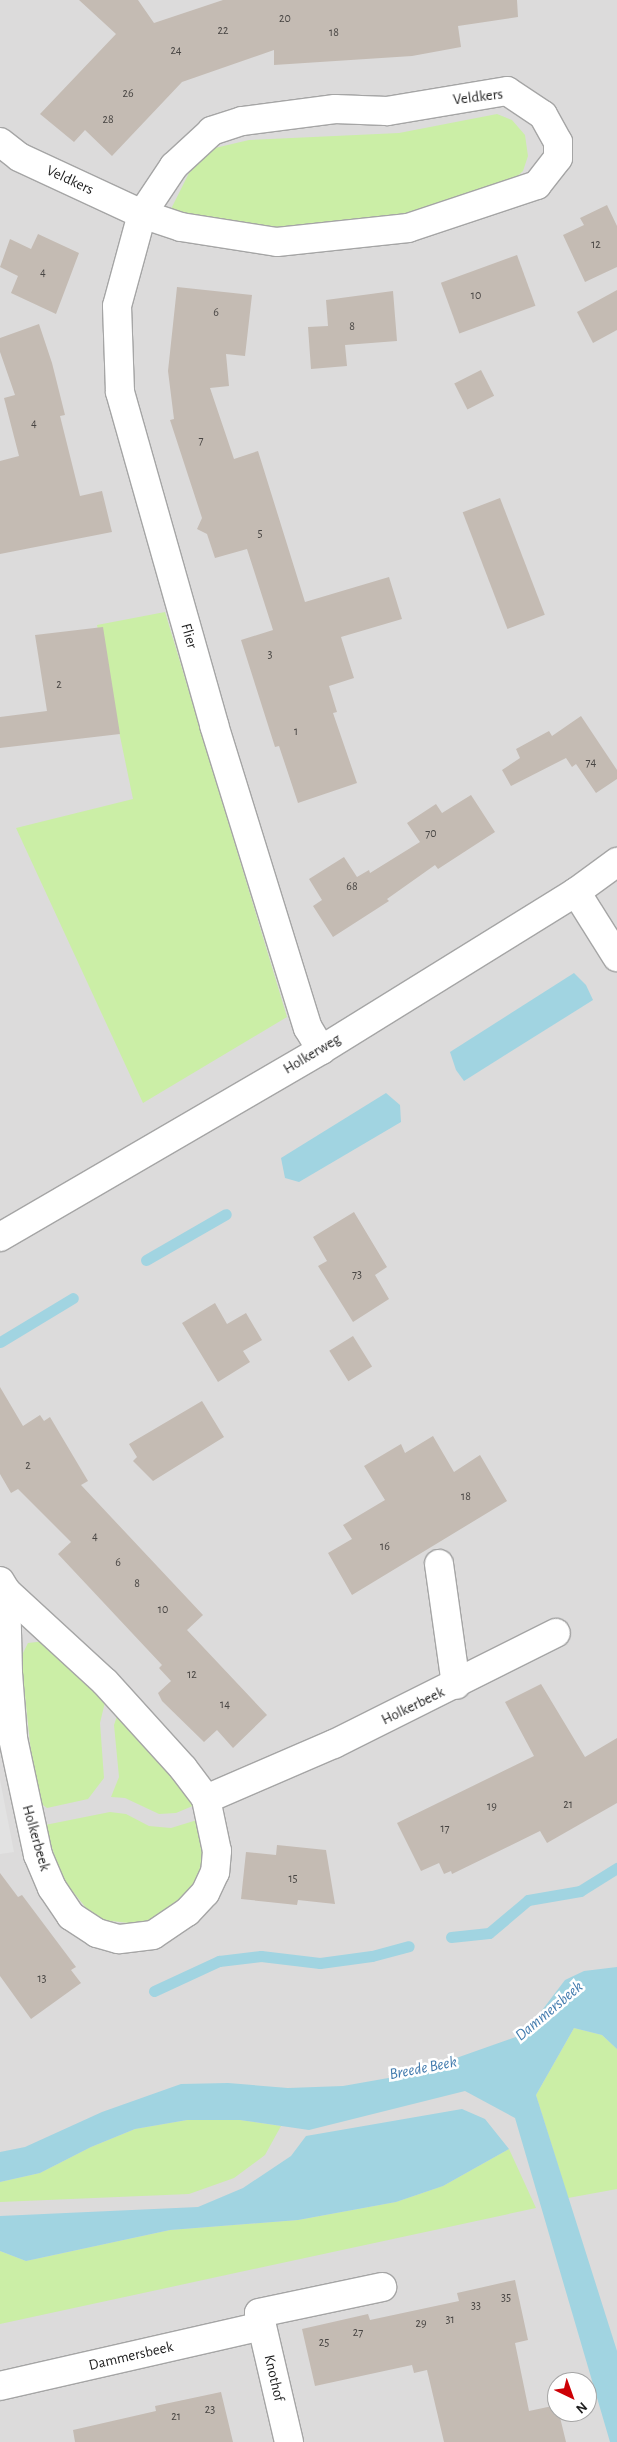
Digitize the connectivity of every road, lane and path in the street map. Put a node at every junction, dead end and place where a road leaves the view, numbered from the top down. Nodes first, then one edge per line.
1 (0, 142) edge
2 (142, 214) junction
3 (617, 862) edge
4 (576, 892) junction
5 (617, 957) edge
6 (321, 1050) junction
7 (0, 1237) edge
8 (439, 1564) dead end
9 (3, 1586) edge
10 (556, 1633) dead end
11 (456, 1685) junction
12 (206, 1799) junction
13 (382, 2287) dead end
14 (260, 2319) junction
15 (0, 2386) edge
16 (289, 2442) edge

1 - 2 street, Veldkers
2 - 2 street, Veldkers
2 - 6 street, Flier
3 - 4 street, Holkerweg
4 - 5 street
4 - 6 street, Holkerweg
6 - 7 street, Holkerweg
8 - 11 street, Holkerbeek
9 - 12 street, Holkerbeek
9 - 12 street, Holkerbeek
10 - 11 street, Holkerbeek
11 - 12 street, Holkerbeek
13 - 14 street, Dammersbeek
14 - 15 street, Dammersbeek
14 - 16 street, Knothof

